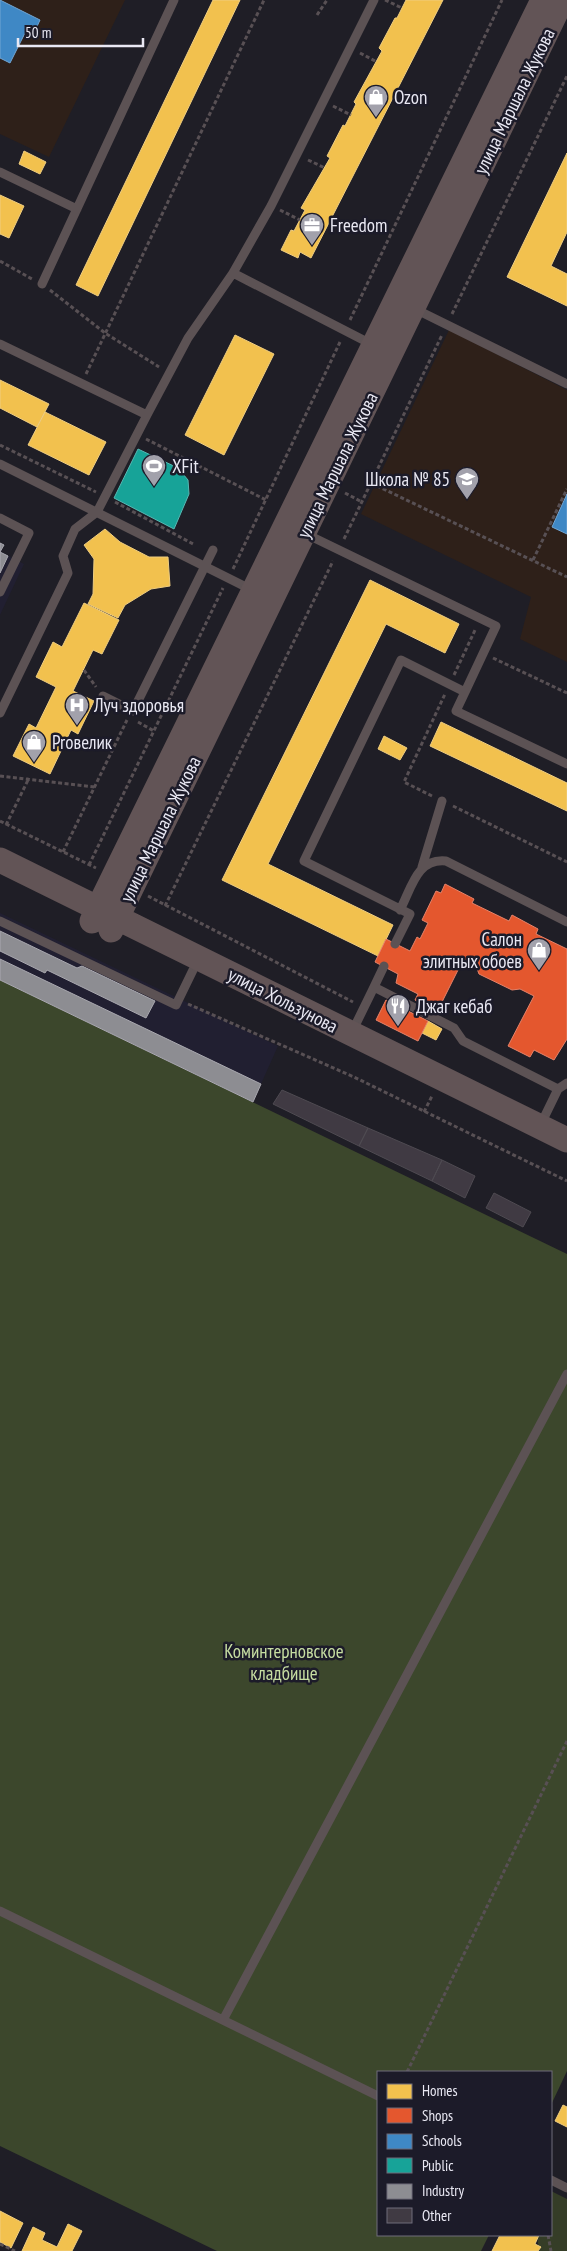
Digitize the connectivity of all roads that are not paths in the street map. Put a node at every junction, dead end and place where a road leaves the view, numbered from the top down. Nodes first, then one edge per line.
1 (174, 0) edge
2 (374, 0) edge
3 (543, 0) edge
4 (562, 0) edge
5 (0, 172) edge
6 (78, 209) junction
7 (233, 272) junction
8 (42, 284) road end
9 (413, 308) junction
10 (0, 344) edge
11 (383, 350) junction
12 (567, 384) edge
13 (147, 415) junction
14 (0, 464) edge
15 (97, 512) junction
16 (0, 518) edge
17 (304, 533) junction
18 (212, 552) road end
19 (205, 566) junction
20 (254, 591) junction
21 (0, 592) edge
22 (464, 692) junction
23 (103, 696) road end
24 (0, 713) edge
25 (567, 764) edge
26 (442, 801) dead end
27 (0, 860) edge
28 (422, 867) junction
29 (0, 876) edge
30 (123, 882) junction
31 (400, 910) junction
32 (105, 919) junction
33 (0, 921) edge
34 (567, 922) edge
35 (395, 944) dead end
36 (384, 966) dead end
37 (193, 970) junction
38 (374, 988) junction
39 (351, 1034) junction
40 (567, 1083) edge
41 (558, 1089) junction
42 (540, 1127) junction
43 (567, 1140) edge
44 (567, 1155) edge
45 (567, 1374) edge
46 (0, 1911) edge
47 (222, 2020) junction
48 (377, 2096) edge
49 (552, 2180) edge
50 (567, 2188) edge

1 - 6 lane
2 - 7 lane
3 - 11 street, улица Маршала Жукова
4 - 9 street, улица Маршала Жукова
5 - 6 lane
6 - 8 lane
7 - 11 lane
7 - 13 lane
9 - 11 street, улица Маршала Жукова
9 - 12 lane
10 - 13 lane
11 - 17 street, улица Маршала Жукова
11 - 20 street, улица Маршала Жукова
13 - 15 lane
14 - 15 lane
15 - 19 lane
15 - 24 lane
16 - 21 lane
17 - 22 lane
17 - 30 street, улица Маршала Жукова
18 - 19 lane
19 - 20 lane
19 - 23 lane
20 - 30 street, улица Маршала Жукова
22 - 25 lane
22 - 31 lane
26 - 28 lane
27 - 32 street, улица Хользунова
28 - 31 lane
28 - 34 lane
29 - 32 street, улица Хользунова
30 - 32 street, улица Маршала Жукова
31 - 35 lane
32 - 37 street, улица Хользунова
32 - 39 street, улица Хользунова
33 - 37 lane
36 - 38 lane
37 - 44 street, улица Хользунова
38 - 39 lane
38 - 41 lane
39 - 42 street, улица Хользунова
40 - 41 lane
41 - 42 lane
42 - 43 street, улица Хользунова
45 - 47 lane
46 - 47 lane
47 - 48 lane
49 - 50 lane

